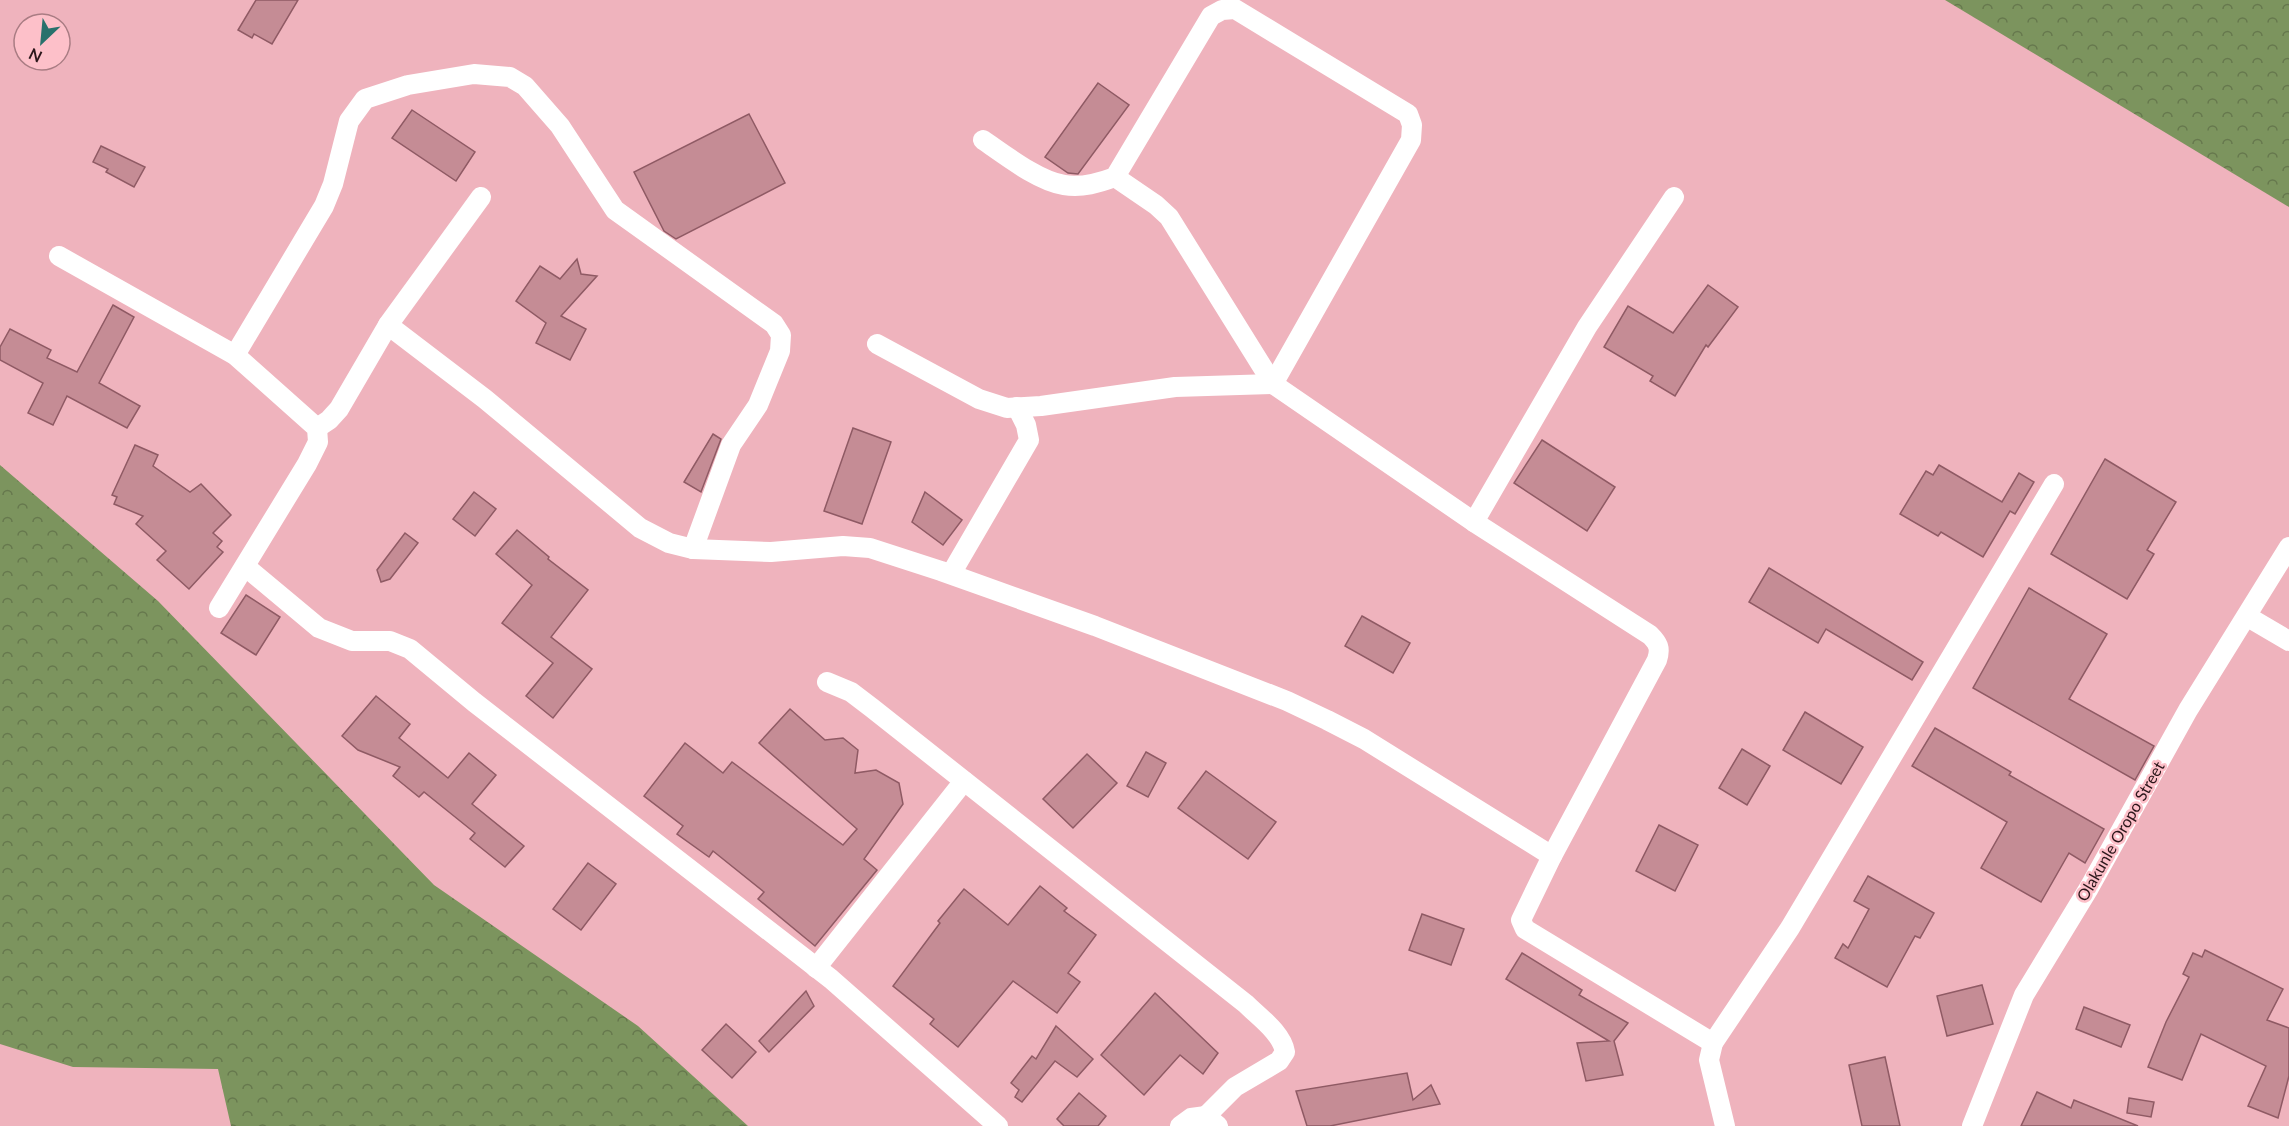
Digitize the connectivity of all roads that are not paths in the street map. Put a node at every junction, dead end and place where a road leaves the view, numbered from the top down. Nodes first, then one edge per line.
1 (983, 140) dead end
2 (1115, 177) junction
3 (481, 197) dead end
4 (1674, 197) dead end
5 (59, 256) dead end
6 (388, 325) junction
7 (877, 344) dead end
8 (235, 355) junction
9 (1273, 384) junction
10 (1017, 407) junction
11 (317, 428) junction
12 (2054, 484) dead end
13 (1474, 522) junction
14 (2289, 547) edge
15 (693, 549) junction
16 (246, 567) junction
17 (951, 574) junction
18 (219, 608) dead end
19 (2248, 616) junction
20 (2289, 641) edge
21 (827, 682) dead end
22 (964, 781) junction
23 (1552, 856) junction
24 (816, 968) junction
25 (1713, 1043) junction
26 (1212, 1121) edge
27 (998, 1126) edge
28 (1180, 1126) edge
29 (1725, 1126) edge
30 (1972, 1126) edge

1 - 2 street
2 - 9 street
2 - 9 street
3 - 6 street
4 - 13 street
5 - 8 street
6 - 11 street
6 - 15 street
7 - 10 street
8 - 11 street
8 - 15 street
9 - 10 street
9 - 13 street
10 - 17 street
11 - 16 street
12 - 25 street
13 - 23 street
14 - 19 street, Olakunle Oropo Street
15 - 17 street
16 - 18 street
16 - 24 street
17 - 23 street
19 - 20 street
19 - 30 street, Olakunle Oropo Street
21 - 22 street
22 - 24 street
22 - 26 street
23 - 25 street
24 - 27 street
25 - 29 street
26 - 28 street

